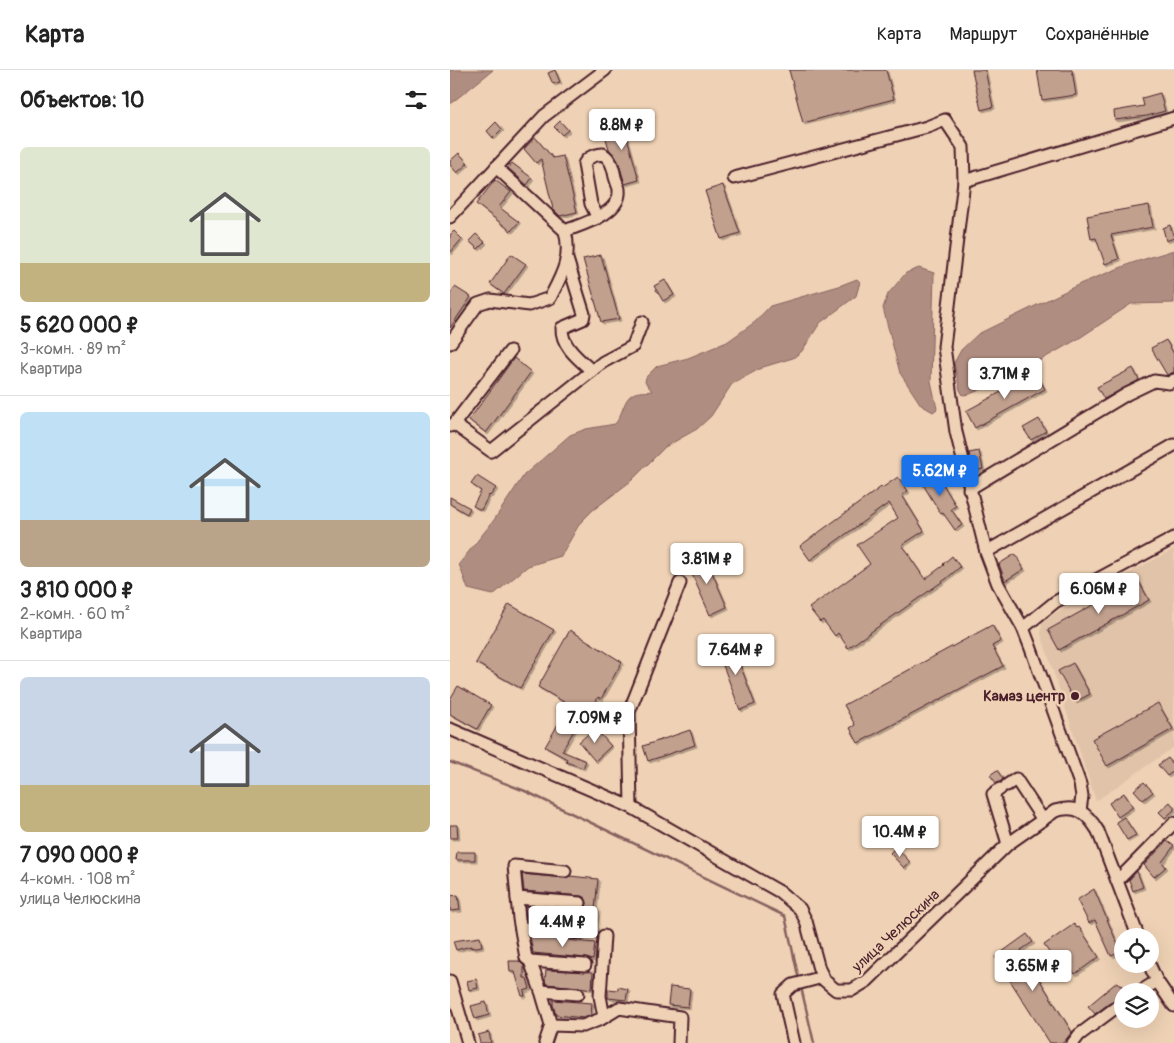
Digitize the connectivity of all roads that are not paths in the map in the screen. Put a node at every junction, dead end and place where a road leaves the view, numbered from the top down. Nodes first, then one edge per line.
1 (604, 70) edge
2 (1173, 122) edge
3 (496, 167) junction
4 (734, 178) dead end
5 (964, 181) junction
6 (450, 217) edge
7 (598, 218) junction
8 (565, 232) junction
9 (567, 260) junction
10 (642, 322) dead end
11 (450, 343) edge
12 (510, 351) dead end
13 (592, 371) junction
14 (1174, 380) edge
15 (452, 425) edge
16 (1174, 445) edge
17 (969, 489) junction
18 (1174, 538) edge
19 (986, 552) junction
20 (680, 583) dead end
21 (1023, 628) junction
22 (450, 729) edge
23 (631, 807) junction
24 (1080, 811) junction
25 (1043, 820) junction
26 (1174, 823) edge
27 (1008, 844) junction
28 (565, 871) dead end
29 (1116, 881) junction
30 (517, 898) junction
31 (580, 902) dead end
32 (521, 928) junction
33 (1135, 928) edge
34 (582, 933) dead end
35 (604, 936) dead end
36 (530, 961) junction
37 (585, 965) dead end
38 (1153, 973) edge
39 (823, 977) junction
40 (450, 981) edge
41 (1157, 981) junction
42 (1154, 983) edge
43 (1174, 986) edge
44 (541, 990) junction
45 (578, 994) dead end
46 (1165, 995) junction
47 (1174, 1006) edge
48 (1114, 1009) edge
49 (604, 1017) junction
50 (551, 1025) junction
51 (468, 1043) edge
52 (545, 1043) edge
53 (680, 1043) edge
54 (794, 1043) edge
55 (1072, 1043) edge

1 - 3 street
2 - 5 street
3 - 6 street
3 - 8 street
4 - 5 street
5 - 17 street
7 - 7 street
7 - 8 street
8 - 9 street
9 - 11 street
9 - 13 street
10 - 13 street
12 - 15 street
13 - 15 street
14 - 17 street
16 - 19 street
17 - 19 street
18 - 21 street
19 - 21 street
20 - 23 street
21 - 24 street
22 - 23 street
23 - 39 street
24 - 25 street, улица Челюскина
24 - 29 street
25 - 27 street, улица Челюскина
25 - 27 street
26 - 29 street
27 - 39 street, улица Челюскина
28 - 30 street
29 - 33 street
30 - 31 street
30 - 32 street
32 - 34 street
32 - 36 street
35 - 49 street
36 - 37 street
36 - 44 street
38 - 41 street
39 - 54 street
40 - 51 street
41 - 42 street
41 - 46 street
43 - 46 street
44 - 45 street
44 - 50 street
46 - 47 street
48 - 55 street
49 - 50 street
49 - 53 street
50 - 52 street

